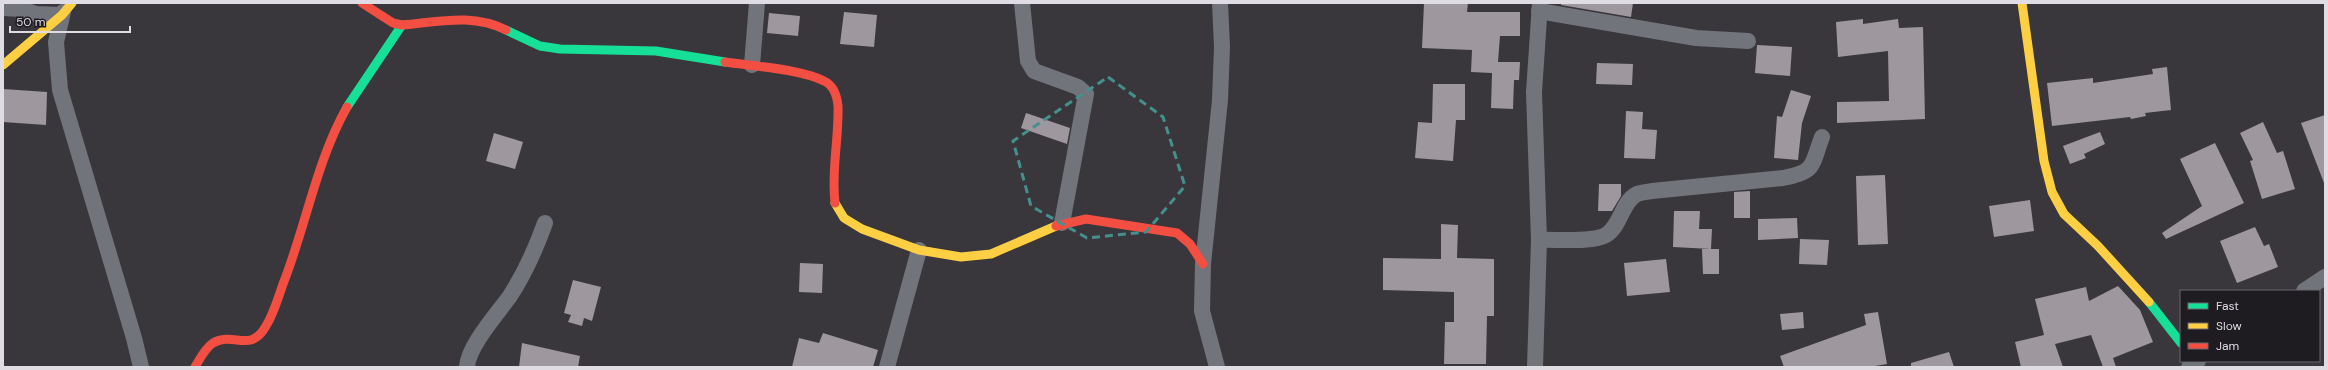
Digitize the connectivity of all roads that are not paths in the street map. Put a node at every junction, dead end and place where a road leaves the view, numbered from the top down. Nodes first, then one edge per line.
1 (362, 3) edge
2 (757, 3) edge
3 (1022, 3) edge
4 (1220, 3) edge
5 (2022, 3) edge
6 (66, 7) edge
7 (1540, 7) edge
8 (3, 8) edge
9 (35, 9) edge
10 (402, 26) junction
11 (1748, 41) dead end
12 (3, 65) edge
13 (752, 65) junction
14 (1822, 137) dead end
15 (545, 223) dead end
16 (1062, 223) junction
17 (1539, 240) junction
18 (919, 250) junction
19 (1203, 264) junction
20 (2325, 277) edge
21 (2306, 290) edge
22 (2180, 342) edge
23 (141, 367) edge
24 (196, 367) edge
25 (467, 367) edge
26 (887, 367) edge
27 (1217, 367) edge
28 (1535, 367) edge

1 - 10 street
2 - 13 street
3 - 16 street
4 - 19 street
5 - 22 street
6 - 9 street
6 - 12 street
6 - 23 street
7 - 11 street
7 - 17 street
8 - 9 street
10 - 13 street
10 - 24 street
13 - 18 street
14 - 17 street
15 - 25 street
16 - 18 street
16 - 19 street
17 - 28 street
18 - 26 street
19 - 27 street
20 - 21 street

